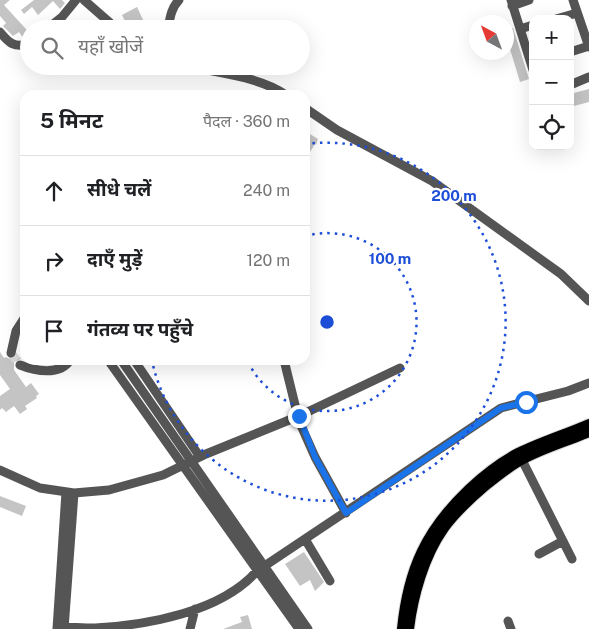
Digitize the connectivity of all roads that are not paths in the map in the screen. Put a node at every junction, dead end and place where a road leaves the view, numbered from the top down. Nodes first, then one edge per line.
1 (76, 0) edge
2 (84, 0) edge
3 (179, 0) edge
4 (528, 0) edge
5 (573, 0) edge
6 (512, 3) edge
7 (577, 13) junction
8 (570, 15) edge
9 (58, 20) edge
10 (107, 20) edge
11 (170, 20) edge
12 (529, 26) edge
13 (520, 29) junction
14 (0, 32) edge
15 (20, 46) edge
16 (589, 47) edge
17 (574, 51) edge
18 (530, 60) edge
19 (227, 75) edge
20 (589, 77) edge
21 (574, 83) edge
22 (279, 90) edge
23 (310, 111) edge
24 (589, 301) edge
25 (20, 325) edge
26 (11, 353) dead end
27 (66, 365) edge
28 (112, 365) edge
29 (125, 365) edge
30 (137, 365) edge
31 (285, 365) edge
32 (20, 366) tunnel mouth
33 (400, 368) dead end
34 (589, 383) edge
35 (299, 416) junction
36 (589, 424) edge
37 (589, 432) edge
38 (196, 459) junction
39 (522, 460) junction
40 (183, 466) junction
41 (0, 470) edge
42 (70, 492) junction
43 (346, 513) junction
44 (305, 539) junction
45 (563, 541) junction
46 (538, 554) dead end
47 (572, 559) dead end
48 (261, 569) junction
49 (330, 581) dead end
50 (282, 599) junction
51 (195, 609) junction
52 (135, 626) edge
53 (61, 628) edge
54 (190, 629) edge
55 (299, 629) edge
56 (308, 629) edge
57 (402, 629) edge
58 (409, 629) edge

1 - 9 street
2 - 10 street
3 - 11 street
4 - 6 street
5 - 7 street
6 - 13 street
7 - 8 street
7 - 16 street
12 - 13 street
13 - 18 street
14 - 15 street
16 - 17 street
19 - 22 street
20 - 21 street
23 - 24 street
25 - 26 street
27 - 32 street
28 - 40 street
29 - 38 street
30 - 38 street
31 - 35 street
33 - 35 street
34 - 43 street
35 - 38 street
35 - 43 street
36 - 57 main road
37 - 39 main road
38 - 40 street
38 - 48 street
39 - 45 street
39 - 58 main road
40 - 42 street
40 - 48 street
41 - 42 street
42 - 53 street
43 - 44 street
44 - 48 street
44 - 49 street
45 - 46 street
45 - 47 street
48 - 50 street
48 - 51 street
50 - 55 street
50 - 56 street
51 - 52 street
51 - 54 street
52 - 53 street

